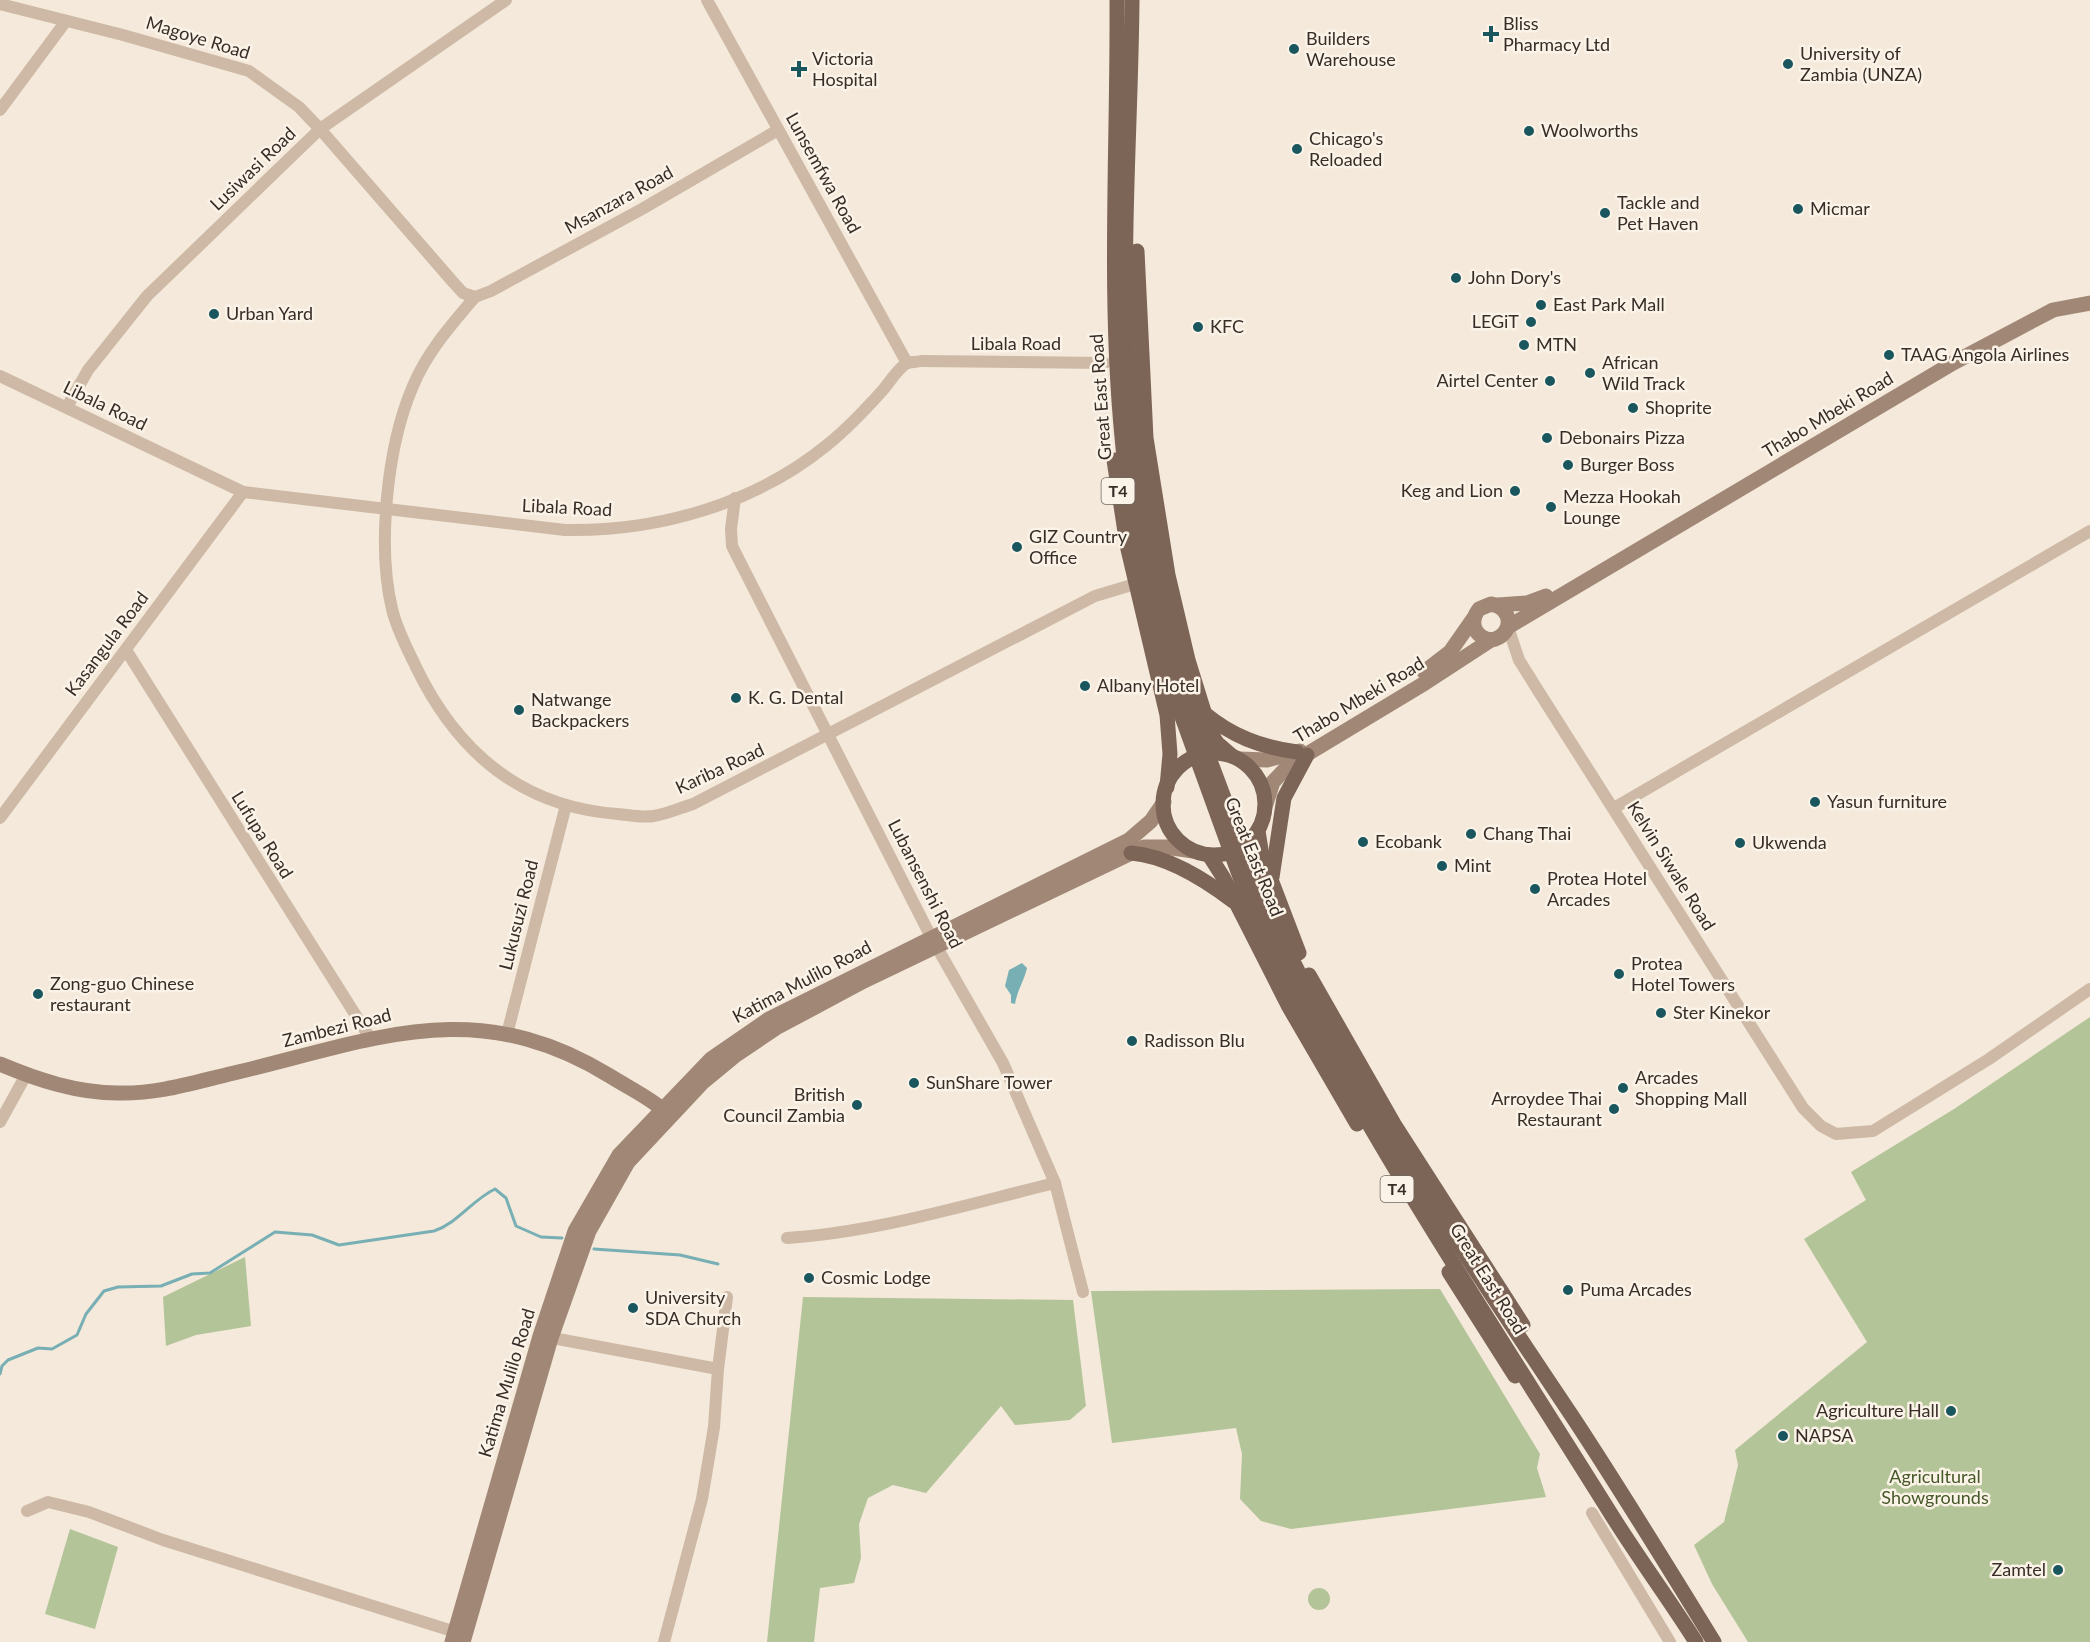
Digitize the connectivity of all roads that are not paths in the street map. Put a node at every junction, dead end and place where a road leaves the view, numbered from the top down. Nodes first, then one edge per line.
1 (506, 0) edge
2 (707, 0) edge
3 (1117, 0) edge
4 (1132, 0) edge
5 (0, 4) edge
6 (66, 21) junction
7 (0, 110) edge
8 (320, 129) junction
9 (778, 130) junction
10 (1121, 191) junction
11 (475, 297) junction
12 (2090, 303) edge
13 (907, 363) junction
14 (1105, 363) junction
15 (0, 376) edge
16 (67, 406) junction
17 (243, 492) junction
18 (735, 498) junction
19 (387, 508) junction
20 (2090, 531) edge
21 (1594, 578) junction
22 (1135, 584) junction
23 (1498, 605) junction
24 (1473, 619) junction
25 (1508, 627) junction
26 (1493, 639) junction
27 (126, 650) junction
28 (1519, 660) junction
29 (1193, 715) junction
30 (828, 736) junction
31 (1302, 754) junction
32 (1235, 758) junction
33 (1165, 794) junction
34 (566, 805) junction
35 (1265, 807) junction
36 (1614, 808) junction
37 (0, 818) edge
38 (1258, 831) junction
39 (1193, 851) junction
40 (1131, 853) junction
41 (1209, 855) junction
42 (1252, 891) junction
43 (934, 942) junction
44 (2090, 989) edge
45 (507, 1034) junction
46 (370, 1038) junction
47 (0, 1064) edge
48 (26, 1075) junction
49 (666, 1111) junction
50 (0, 1122) edge
51 (1055, 1183) junction
52 (788, 1238) dead end
53 (1083, 1292) dead end
54 (727, 1297) dead end
55 (546, 1337) junction
56 (718, 1369) junction
57 (27, 1511) dead end
58 (1592, 1514) dead end
59 (459, 1638) edge
60 (664, 1642) edge
61 (1670, 1642) edge
62 (1696, 1642) edge
63 (1714, 1642) edge

1 - 8 street, Lusiwasi Road
2 - 9 street, Lunsemfwa Road
3 - 10 main road, Great East Road / T4
4 - 10 main road, Great East Road / T4
5 - 6 street, Magoye Road
6 - 7 street
6 - 8 street, Magoye Road
8 - 11 street, Magoye Road
8 - 16 street, Lusiwasi Road
9 - 11 street, Msanzara Road
9 - 13 street, Lunsemfwa Road
10 - 14 main road, Great East Road / T4
10 - 29 main road, Great East Road / T4
11 - 19 street, Kariba Road
12 - 21 main road, Thabo Mbeki Road
13 - 14 street, Libala Road
13 - 18 street, Libala Road
14 - 22 main road, Great East Road / T4
15 - 16 street, Libala Road
16 - 17 street, Libala Road
17 - 19 street, Libala Road
17 - 27 street, Kasangula Road
18 - 19 street, Libala Road
18 - 30 street, Lubansenshi Road
19 - 34 street, Kariba Road
20 - 36 street
21 - 23 main road, Thabo Mbeki Road
21 - 25 main road, Thabo Mbeki Road
22 - 30 street, Kariba Road
22 - 33 main road, Great East Road / T4
23 - 24 main road, Thabo Mbeki Road
23 - 25 main road
24 - 26 main road
24 - 31 main road, Thabo Mbeki Road
25 - 26 main road, Thabo Mbeki Road
25 - 28 street, Kelvin Siwale Road
26 - 28 street, Kelvin Siwale Road
26 - 31 main road, Thabo Mbeki Road
27 - 37 street, Kasangula Road
27 - 46 street, Lufupa Road
28 - 36 street, Kelvin Siwale Road
29 - 31 main road
29 - 32 main road, Great East Road / T4
29 - 42 main road, Great East Road / T4, bridge
30 - 34 street, Kariba Road
30 - 43 street, Lubansenshi Road
31 - 32 main road, Thabo Mbeki Road
31 - 35 main road, Thabo Mbeki Road
31 - 42 main road
32 - 33 main road
32 - 35 main road
33 - 39 main road
33 - 43 main road, Katima Mulilo Road
34 - 45 street, Lukusuzi Road
35 - 38 main road
36 - 44 street, Kelvin Siwale Road
38 - 41 main road
38 - 42 main road, Great East Road / T4
39 - 40 main road, Katima Mulilo Road
39 - 41 main road
40 - 42 main road
40 - 43 main road, Katima Mulilo Road
41 - 42 main road, Great East Road / T4
42 - 62 main road, Great East Road / T4
42 - 63 main road, Great East Road / T4
43 - 49 main road, Katima Mulilo Road
43 - 51 street, Lubansenshi Road
45 - 46 main road, Zambezi Road
45 - 49 main road, Zambezi Road
46 - 48 main road, Zambezi Road
47 - 48 main road, Zambezi Road
48 - 50 street
49 - 55 main road, Katima Mulilo Road
51 - 52 street
51 - 53 street, Lubansenshi Road
54 - 56 street
55 - 56 street
55 - 59 main road, Katima Mulilo Road
56 - 60 street
57 - 59 street
58 - 61 street

